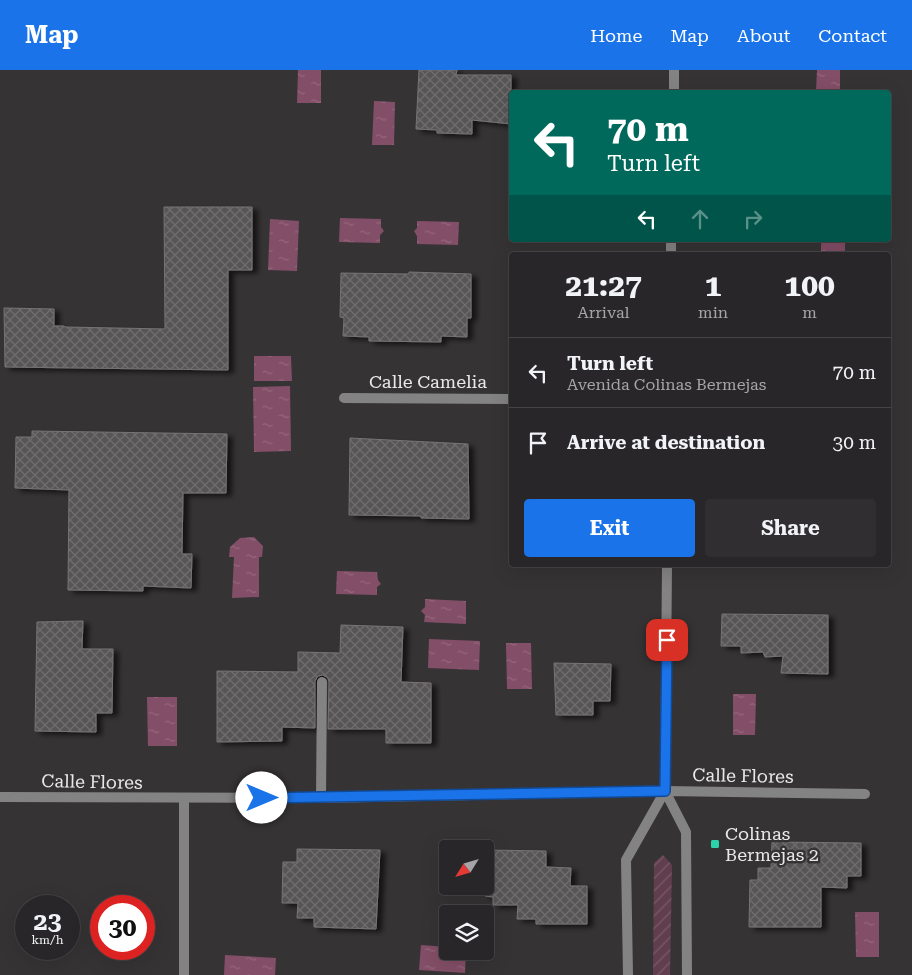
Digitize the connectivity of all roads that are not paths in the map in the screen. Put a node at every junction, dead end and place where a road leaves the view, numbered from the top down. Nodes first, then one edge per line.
1 (674, 70) edge
2 (674, 90) edge
3 (344, 398) dead end
4 (509, 399) edge
5 (667, 567) edge
6 (322, 682) dead end
7 (665, 791) junction
8 (865, 794) dead end
9 (0, 797) edge
10 (321, 798) junction
11 (184, 799) junction
12 (184, 975) edge
13 (628, 975) edge
14 (687, 975) edge

1 - 2 street
3 - 4 street, Calle Camelia
5 - 7 street
6 - 10 street
7 - 8 street, Calle Flores
7 - 10 street, Calle Flores
7 - 13 street
7 - 14 street
9 - 11 street, Calle Flores
10 - 11 street, Calle Flores
11 - 12 street

